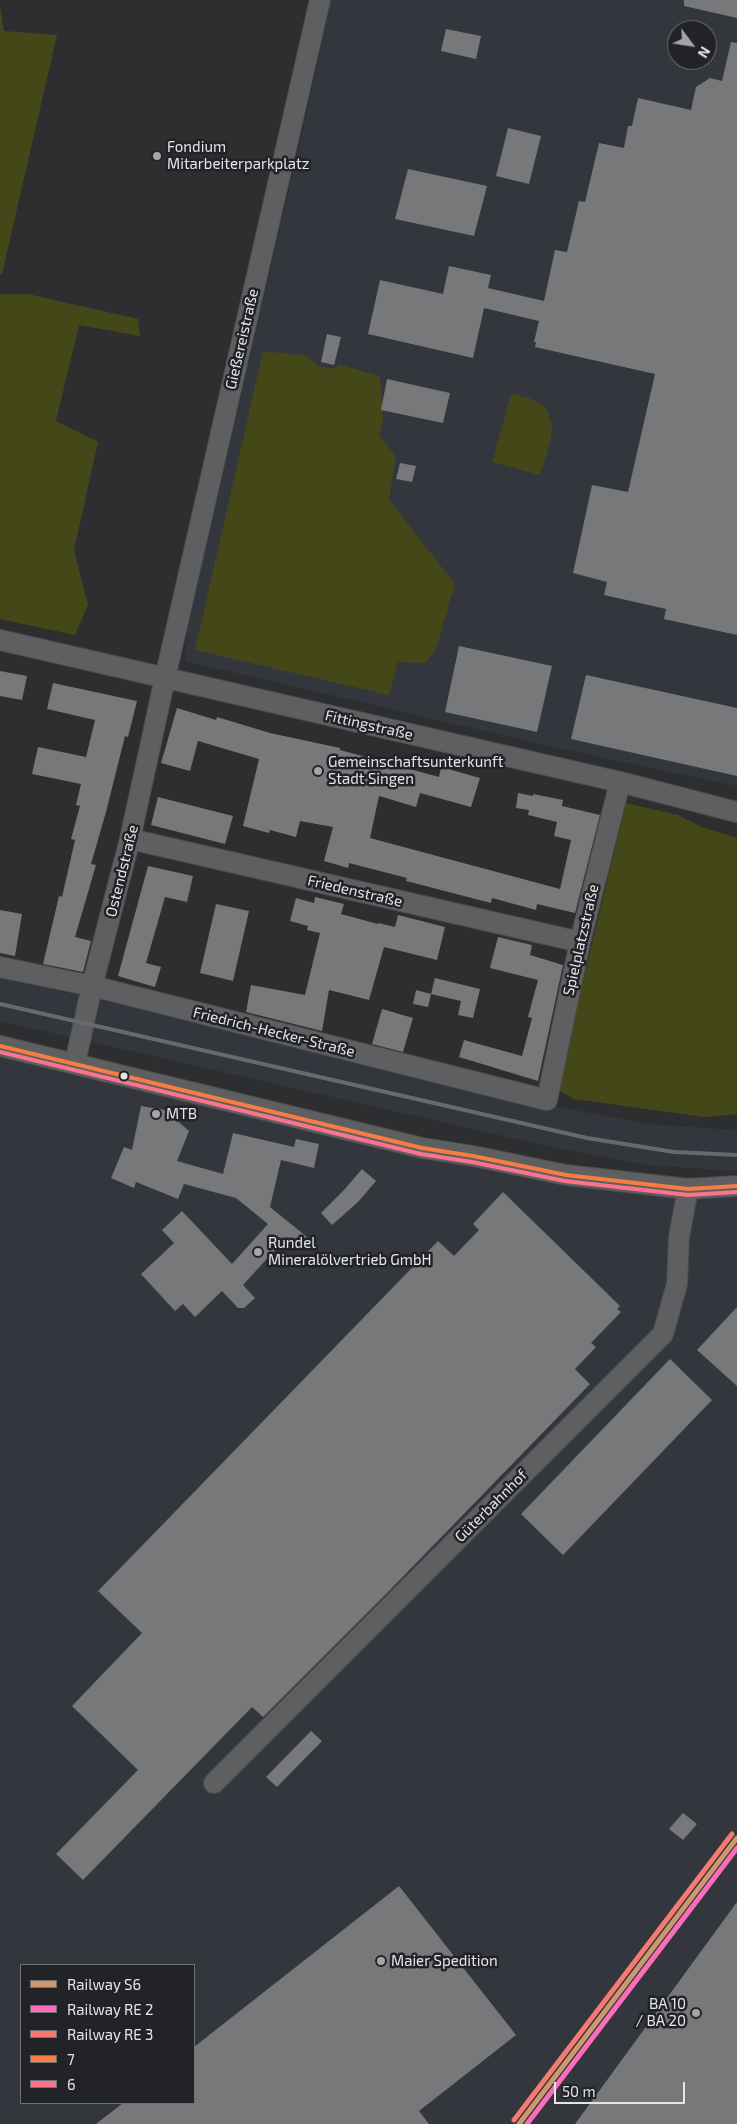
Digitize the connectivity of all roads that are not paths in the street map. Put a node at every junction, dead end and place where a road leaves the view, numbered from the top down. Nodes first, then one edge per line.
1 (320, 0) edge
2 (0, 640) edge
3 (165, 678) junction
4 (620, 782) junction
5 (737, 812) edge
6 (130, 839) junction
7 (580, 942) junction
8 (0, 967) edge
9 (92, 986) junction
10 (0, 1046) edge
11 (75, 1063) junction
12 (547, 1100) joint
13 (737, 1186) edge
14 (688, 1188) junction
15 (214, 1783) dead end

1 - 3 street, Gießereistraße
2 - 3 street, Fittingstraße
3 - 4 street, Fittingstraße
3 - 6 street, Ostendstraße
4 - 5 street, Fittingstraße
4 - 7 street, Spielplatzstraße
6 - 7 street, Friedenstraße
6 - 9 street, Ostendstraße
7 - 12 street, Spielplatzstraße
8 - 9 street, Friedrich-Hecker-Straße
9 - 11 street, Ostendstraße
9 - 12 street, Friedrich-Hecker-Straße
10 - 11 street
11 - 14 street
13 - 14 street
14 - 15 street, Güterbahnhof

